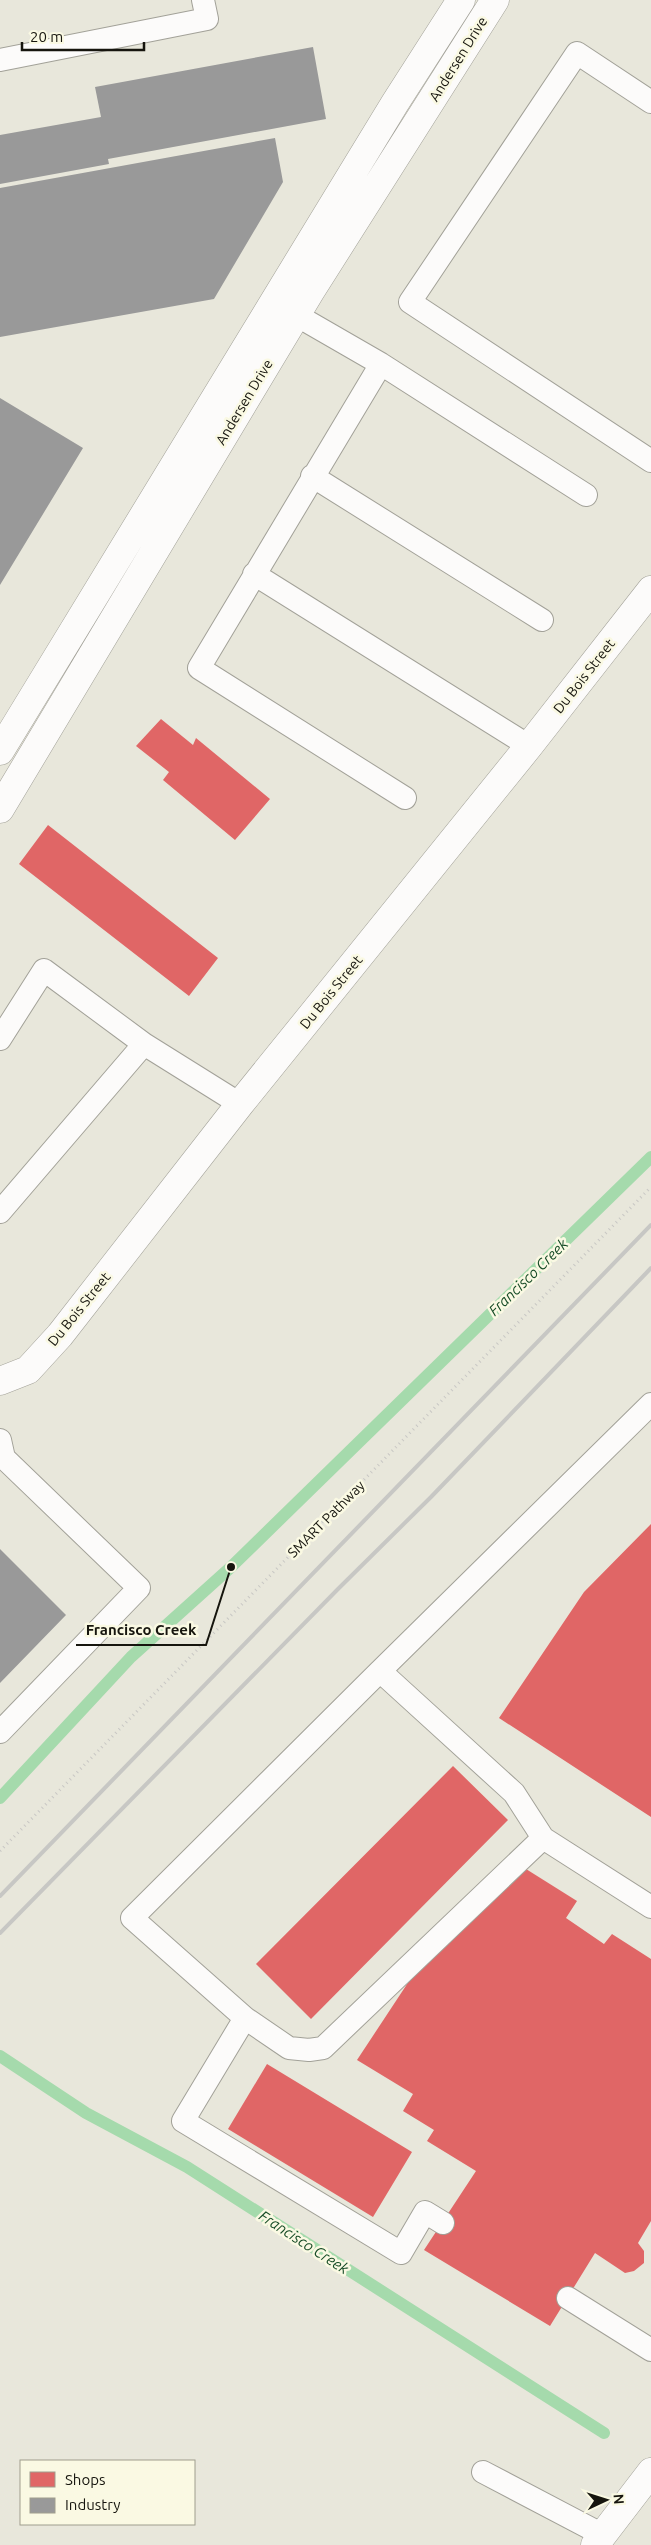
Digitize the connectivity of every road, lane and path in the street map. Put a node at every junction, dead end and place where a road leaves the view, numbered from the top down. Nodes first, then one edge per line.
1 (203, 0) edge
2 (461, 0) edge
3 (495, 0) edge
4 (0, 60) edge
5 (651, 102) edge
6 (296, 314) junction
7 (381, 364) junction
8 (651, 461) edge
9 (312, 476) junction
10 (586, 495) dead end
11 (254, 574) junction
12 (651, 590) edge
13 (542, 620) dead end
14 (529, 746) junction
15 (0, 751) edge
16 (405, 798) dead end
17 (0, 809) edge
18 (0, 1039) edge
19 (144, 1044) junction
20 (240, 1104) junction
21 (651, 1187) edge
22 (0, 1212) edge
23 (0, 1381) edge
24 (651, 1404) edge
25 (0, 1440) edge
26 (380, 1671) junction
27 (0, 1732) edge
28 (543, 1838) junction
29 (0, 1851) edge
30 (651, 1907) edge
31 (245, 2018) junction
32 (443, 2223) dead end
33 (568, 2298) dead end
34 (651, 2350) edge
35 (482, 2472) dead end
36 (651, 2472) edge
37 (599, 2540) edge

1 - 4 lane
2 - 15 main road, Andersen Drive
3 - 6 main road, Andersen Drive
5 - 8 lane
6 - 7 lane
6 - 17 main road, Andersen Drive
7 - 9 lane
7 - 10 lane
9 - 11 lane
9 - 13 lane
11 - 14 lane
11 - 16 lane
12 - 14 main road, Du Bois Street
14 - 20 main road, Du Bois Street
18 - 19 lane
19 - 20 lane
19 - 22 lane
20 - 23 main road, Du Bois Street
21 - 29 path, SMART Pathway
24 - 26 lane
25 - 27 lane
26 - 28 lane
26 - 31 lane
28 - 30 lane
28 - 31 lane
31 - 32 lane
33 - 34 lane
35 - 37 lane
36 - 37 main road

